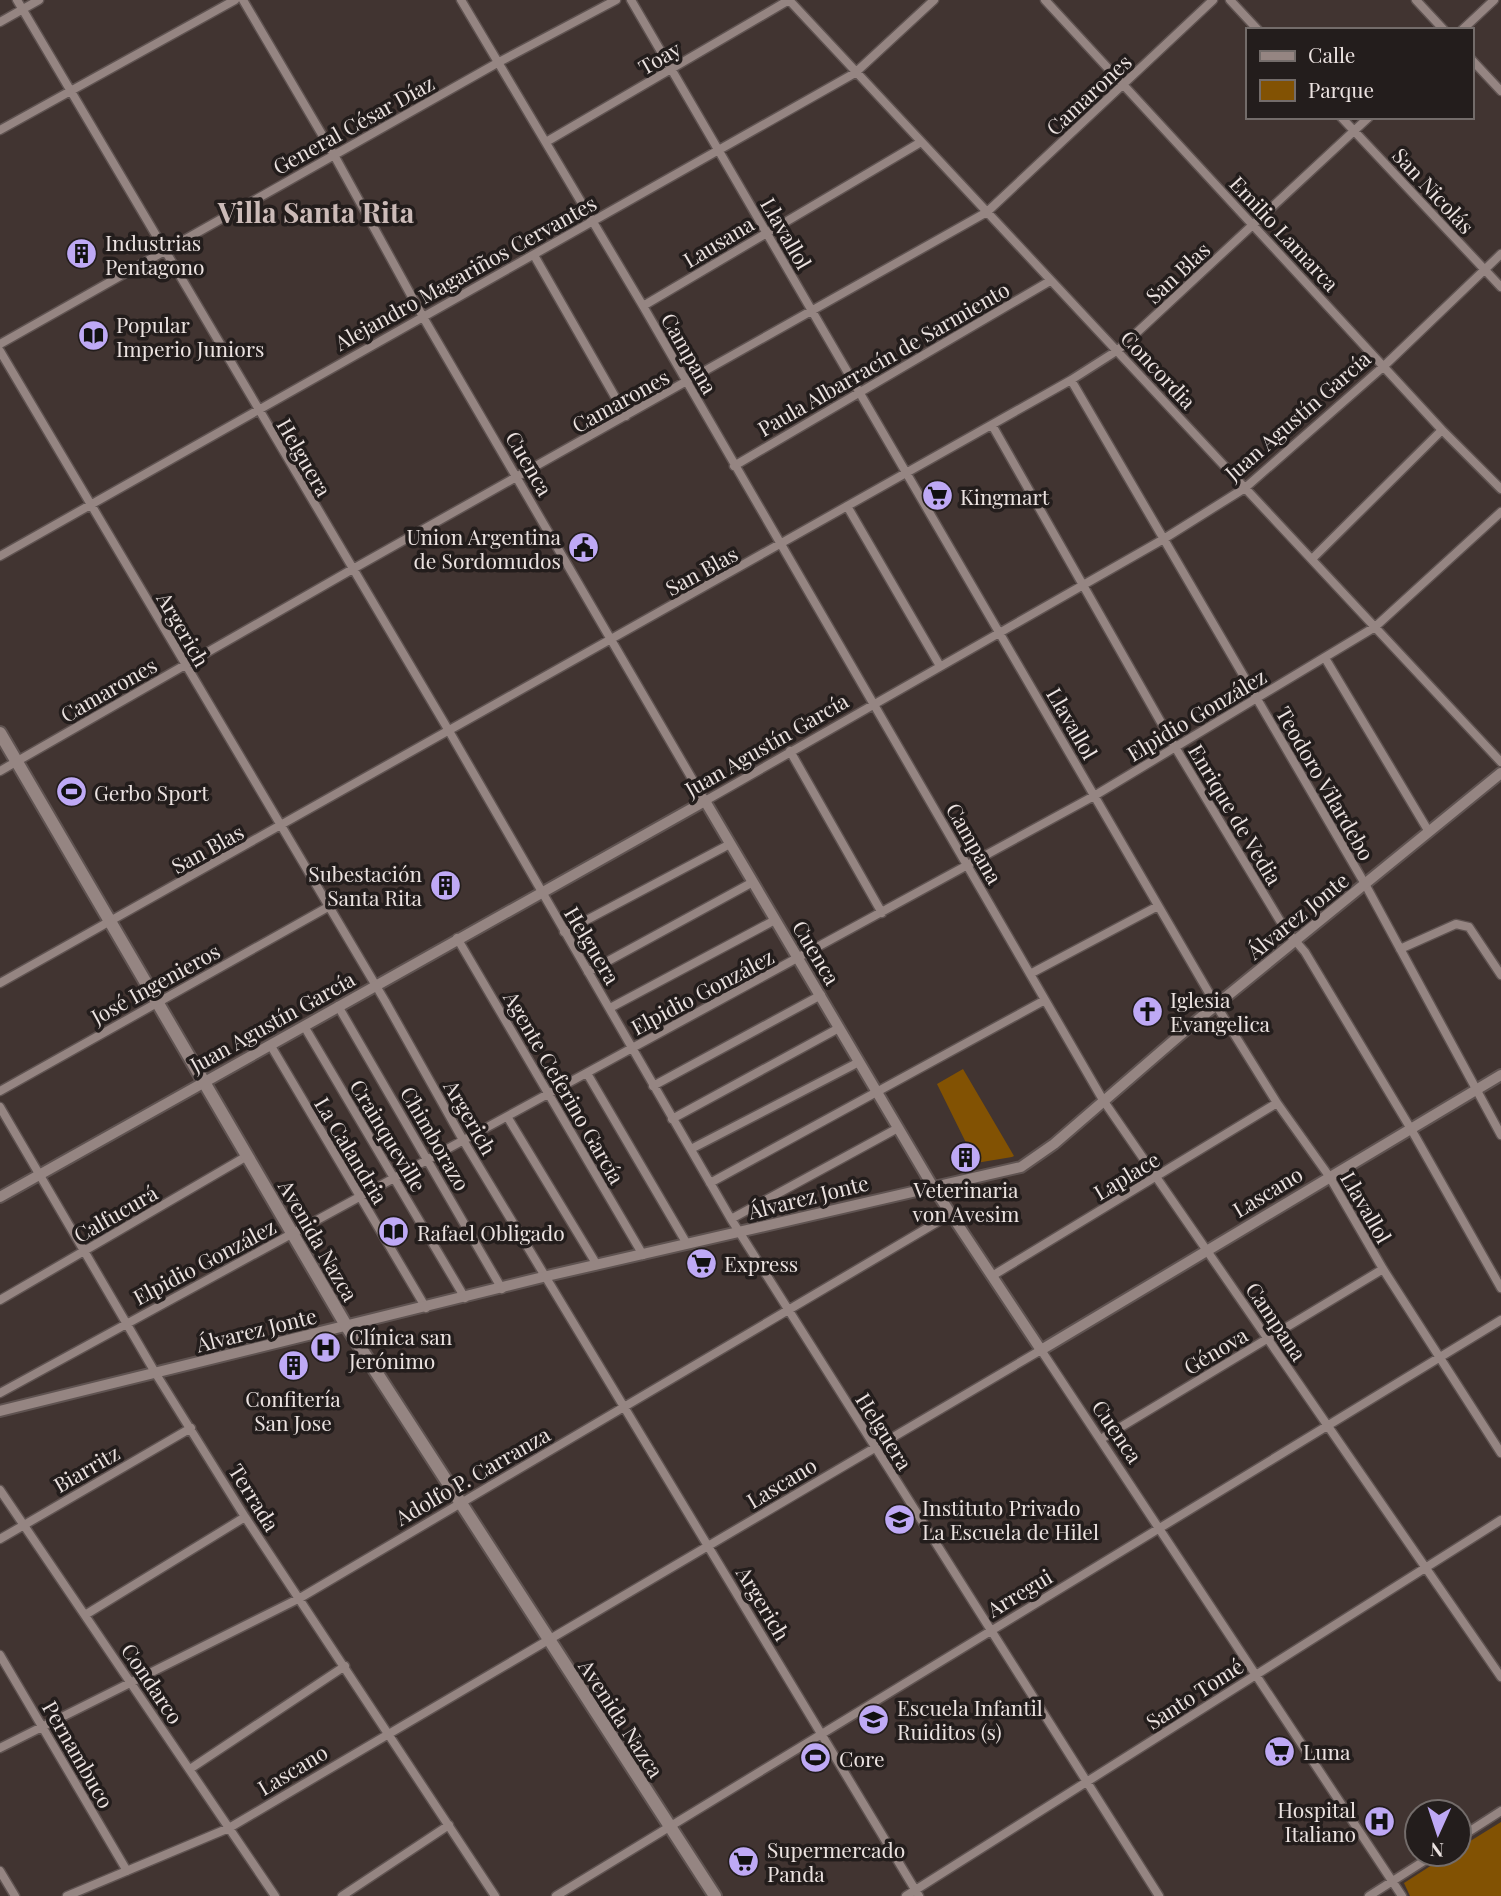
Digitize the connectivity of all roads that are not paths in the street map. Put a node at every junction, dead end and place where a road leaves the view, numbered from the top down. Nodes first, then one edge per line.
1 (17, 0) edge
2 (38, 0) edge
3 (235, 0) edge
4 (243, 0) edge
5 (461, 0) edge
6 (616, 0) edge
7 (631, 0) edge
8 (789, 0) edge
9 (934, 0) edge
10 (1045, 0) edge
11 (1213, 0) edge
12 (1230, 0) edge
13 (1416, 0) edge
14 (1494, 0) edge
15 (22, 9) junction
16 (0, 22) edge
17 (1256, 28) edge
18 (1442, 28) edge
19 (1464, 28) edge
20 (1473, 61) edge
21 (499, 62) junction
22 (671, 71) junction
23 (855, 73) junction
24 (1125, 83) junction
25 (69, 90) junction
26 (1501, 91) edge
27 (1343, 119) edge
28 (1367, 119) edge
29 (0, 130) edge
30 (1354, 131) junction
31 (546, 142) junction
32 (921, 142) junction
33 (719, 151) junction
34 (334, 155) junction
35 (987, 212) junction
36 (593, 221) junction
37 (1254, 225) junction
38 (766, 232) junction
39 (163, 251) junction
40 (1501, 254) edge
41 (535, 257) junction
42 (1485, 270) junction
43 (1050, 281) junction
44 (1501, 287) edge
45 (643, 306) junction
46 (813, 313) junction
47 (423, 317) junction
48 (0, 344) edge
49 (1118, 350) junction
50 (0, 351) edge
51 (1384, 366) junction
52 (1072, 380) junction
53 (687, 383) junction
54 (860, 392) junction
55 (257, 408) junction
56 (626, 416) junction
57 (992, 425) junction
58 (1442, 430) junction
59 (734, 466) junction
60 (906, 472) junction
61 (517, 479) junction
62 (1245, 488) junction
63 (1501, 489) edge
64 (92, 504) junction
65 (847, 506) junction
66 (1501, 512) edge
67 (1162, 540) junction
68 (781, 545) junction
69 (0, 556) edge
70 (1313, 558) junction
71 (351, 570) junction
72 (1082, 585) junction
73 (1375, 627) junction
74 (1000, 632) junction
75 (611, 640) junction
76 (1325, 658) junction
77 (184, 665) junction
78 (940, 666) junction
79 (1257, 698) junction
80 (875, 704) junction
81 (449, 731) junction
82 (0, 733) edge
83 (1175, 747) junction
84 (790, 751) junction
85 (16, 762) junction
86 (1501, 762) edge
87 (0, 771) edge
88 (1501, 773) edge
89 (1094, 796) junction
90 (705, 801) junction
91 (281, 828) junction
92 (1429, 832) junction
93 (730, 844) junction
94 (967, 865) junction
95 (753, 882) junction
96 (1364, 884) junction
97 (541, 893) junction
98 (1158, 905) junction
99 (328, 907) junction
100 (882, 913) junction
101 (775, 920) junction
102 (109, 921) junction
103 (565, 932) junction
104 (457, 939) junction
105 (1296, 941) junction
106 (1400, 949) junction
107 (799, 958) junction
108 (589, 972) junction
109 (1030, 974) junction
110 (1501, 975) edge
111 (0, 983) edge
112 (375, 986) junction
113 (821, 995) junction
114 (1045, 1000) junction
115 (157, 1002) junction
116 (1216, 1005) junction
117 (338, 1006) junction
118 (610, 1008) junction
119 (304, 1026) junction
120 (839, 1028) junction
121 (271, 1045) junction
122 (632, 1048) junction
123 (859, 1062) junction
124 (588, 1075) junction
125 (1501, 1075) edge
126 (203, 1082) junction
127 (653, 1086) junction
128 (1476, 1090) junction
129 (0, 1091) edge
130 (877, 1093) junction
131 (550, 1094) junction
132 (1103, 1100) junction
133 (1278, 1102) junction
134 (0, 1107) edge
135 (508, 1118) junction
136 (672, 1119) junction
137 (898, 1128) junction
138 (1412, 1129) junction
139 (1501, 1135) edge
140 (463, 1140) junction
141 (691, 1149) junction
142 (247, 1156) junction
143 (428, 1159) junction
144 (40, 1174) junction
145 (393, 1176) junction
146 (1329, 1176) junction
147 (1157, 1178) junction
148 (710, 1183) junction
149 (933, 1187) junction
150 (359, 1196) junction
151 (0, 1197) edge
152 (951, 1214) junction
153 (731, 1219) junction
154 (739, 1232) junction
155 (293, 1234) junction
156 (687, 1244) junction
157 (1207, 1250) junction
158 (85, 1251) junction
159 (643, 1255) junction
160 (597, 1265) junction
161 (1383, 1269) junction
162 (547, 1276) junction
163 (992, 1276) junction
164 (1501, 1288) edge
165 (502, 1289) junction
166 (465, 1298) junction
167 (0, 1300) edge
168 (426, 1308) junction
169 (788, 1309) junction
170 (1501, 1320) edge
171 (127, 1323) junction
172 (347, 1327) junction
173 (1268, 1339) junction
174 (1041, 1350) junction
175 (1438, 1358) junction
176 (156, 1374) junction
177 (0, 1394) edge
178 (624, 1406) junction
179 (0, 1411) edge
180 (1326, 1424) junction
181 (191, 1428) junction
182 (1101, 1440) junction
183 (875, 1449) junction
184 (1501, 1453) edge
185 (0, 1490) edge
186 (459, 1503) junction
187 (245, 1517) junction
188 (1501, 1520) edge
189 (23, 1525) junction
190 (1161, 1529) junction
191 (0, 1539) edge
192 (710, 1547) junction
193 (1426, 1566) junction
194 (300, 1598) junction
195 (85, 1615) junction
196 (990, 1630) junction
197 (548, 1640) junction
198 (0, 1655) edge
199 (345, 1666) junction
200 (1254, 1674) junction
201 (1501, 1677) edge
202 (132, 1684) junction
203 (42, 1726) junction
204 (389, 1733) junction
205 (822, 1735) junction
206 (0, 1748) edge
207 (190, 1769) junction
208 (1088, 1781) junction
209 (1501, 1811) edge
210 (449, 1825) junction
211 (669, 1826) junction
212 (229, 1828) junction
213 (1473, 1830) edge
214 (1413, 1868) edge
215 (0, 1871) edge
216 (127, 1871) junction
217 (1392, 1881) junction
218 (917, 1893) edge
219 (15, 1896) edge
220 (67, 1896) edge
221 (275, 1896) edge
222 (342, 1896) edge
223 (495, 1896) edge
224 (556, 1896) edge
225 (715, 1896) edge
226 (906, 1896) edge
227 (1160, 1896) edge
228 (1369, 1896) edge
229 (1402, 1896) edge

1 - 15 street, Helguera
2 - 15 street
3 - 25 street
4 - 34 street, Cuenca
5 - 21 street, Campana
6 - 21 street, General César Díaz
7 - 22 street, Llavallol
8 - 22 street, Toay
8 - 23 street, Concordia
9 - 23 street, Alejandro Magariños Cervantes
10 - 24 street, Emilio Lamarca
11 - 24 street, Camarones
12 - 17 street
13 - 18 street
14 - 19 street
15 - 16 street
15 - 25 street, Helguera
20 - 26 street
21 - 31 street, Campana
21 - 34 street, General César Díaz
22 - 31 street, Toay
22 - 33 street, Llavallol
23 - 32 street, Concordia
23 - 33 street, Alejandro Magariños Cervantes
24 - 35 street, Camarones
24 - 37 street, Emilio Lamarca
25 - 29 street
25 - 39 street, Helguera
27 - 30 street, San Nicolás
28 - 30 street, San Blas
30 - 37 street, San Blas
30 - 42 street, San Nicolás
31 - 36 street, Campana
32 - 35 street, Concordia
32 - 38 street, Lausana
33 - 36 street, Alejandro Magariños Cervantes
33 - 38 street, Llavallol
34 - 39 street, General César Díaz
34 - 47 street, Cuenca
35 - 43 street, Concordia
35 - 46 street, Camarones
36 - 41 street, Alejandro Magariños Cervantes
36 - 45 street, Campana
37 - 49 street, San Blas
37 - 51 street, Emilio Lamarca
38 - 45 street, Lausana
38 - 46 street, Llavallol
39 - 48 street, General César Díaz
39 - 55 street, Helguera
40 - 42 street, Juan Agustín García
41 - 47 street, Alejandro Magariños Cervantes
41 - 56 street
42 - 44 street, San Nicolás
42 - 51 street, Juan Agustín García
43 - 49 street, Concordia
43 - 54 street, Paula Albarracín de Sarmiento
45 - 53 street, Campana
46 - 53 street, Camarones
46 - 54 street, Llavallol
47 - 55 street, Alejandro Magariños Cervantes
47 - 61 street, Cuenca
49 - 52 street, San Blas
49 - 62 street, Concordia
50 - 64 street, Argerich
51 - 58 street, Emilio Lamarca
51 - 62 street, Juan Agustín García
52 - 57 street, San Blas
52 - 67 street, Teodoro Vilardebo
53 - 56 street, Camarones
53 - 59 street, Campana
54 - 59 street, Paula Albarracín de Sarmiento
54 - 60 street, Llavallol
55 - 64 street, Alejandro Magariños Cervantes
55 - 71 street, Helguera
56 - 61 street, Camarones
57 - 60 street, San Blas
57 - 72 street, Enrique de Vedia
58 - 63 street, Emilio Lamarca
58 - 70 street
59 - 68 street, Campana
60 - 65 street, San Blas
60 - 74 street, Llavallol
61 - 71 street, Camarones
61 - 75 street, Cuenca
62 - 67 street, Juan Agustín García
62 - 70 street, Concordia
64 - 69 street, Alejandro Magariños Cervantes
64 - 77 street, Argerich
65 - 68 street, San Blas
65 - 78 street
66 - 73 street, Elpidio González
67 - 72 street, Juan Agustín García
67 - 79 street, Teodoro Vilardebo
68 - 75 street, San Blas
68 - 80 street, Campana
70 - 73 street, Concordia
71 - 77 street, Camarones
71 - 81 street, Helguera
72 - 74 street, Juan Agustín García
72 - 83 street, Enrique de Vedia
73 - 76 street, Elpidio González
73 - 86 street, Concordia
74 - 78 street, Juan Agustín García
74 - 89 street, Llavallol
75 - 81 street, San Blas
75 - 90 street, Cuenca
76 - 79 street, Elpidio González
76 - 92 street
77 - 85 street, Camarones
77 - 91 street, Argerich
78 - 80 street, Juan Agustín García
79 - 83 street, Elpidio González
79 - 96 street, Teodoro Vilardebo
80 - 84 street, Juan Agustín García
80 - 94 street, Campana
81 - 91 street, San Blas
81 - 97 street, Helguera
82 - 85 main road, Avenida Nazca
83 - 89 street, Elpidio González
83 - 105 street, Enrique de Vedia
84 - 90 street, Juan Agustín García
84 - 100 street
85 - 87 street, Camarones
85 - 102 main road, Avenida Nazca
88 - 92 street, Álvarez Jonte
89 - 94 street, Elpidio González
89 - 98 street, Llavallol
90 - 93 street, Cuenca
90 - 97 street, Juan Agustín García
91 - 99 street, Argerich
91 - 102 street, San Blas
92 - 96 street, Álvarez Jonte
93 - 95 street, Cuenca
93 - 103 street
94 - 100 street, Elpidio González
94 - 109 street, Campana
95 - 101 street, Cuenca
95 - 108 street
96 - 105 street, Álvarez Jonte
96 - 106 street, Teodoro Vilardebo
97 - 103 street, Helguera
97 - 104 street, Juan Agustín García
98 - 109 street
98 - 116 street, Llavallol
99 - 112 street, Argerich
99 - 115 street, José Ingenieros
100 - 107 street, Elpidio González
101 - 107 street, Cuenca
101 - 118 street
102 - 111 street, San Blas
102 - 115 main road, Avenida Nazca
103 - 108 street, Helguera
104 - 112 street, Juan Agustín García
104 - 131 street, Agente Ceferino García
105 - 116 street, Álvarez Jonte
105 - 138 street, Enrique de Vedia
106 - 110 street
106 - 128 street, Teodoro Vilardebo
107 - 113 street, Cuenca
107 - 122 street, Elpidio González
108 - 118 street, Helguera
109 - 114 street, Campana
112 - 117 street, Juan Agustín García
112 - 140 street, Argerich
113 - 120 street, Cuenca
113 - 127 street
114 - 130 street
114 - 132 street, Campana
115 - 126 main road, Avenida Nazca
115 - 129 street, José Ingenieros
116 - 132 street, Álvarez Jonte
116 - 133 street, Llavallol
117 - 119 street, Juan Agustín García
117 - 143 street, Chimborazo
118 - 122 street, Helguera
119 - 121 street, Juan Agustín García
119 - 145 street, Crainqueville
120 - 123 street, Cuenca
120 - 136 street
121 - 126 street, Juan Agustín García
121 - 150 street, La Calandria
122 - 124 street, Elpidio González
122 - 127 street, Helguera
123 - 130 street, Cuenca
123 - 141 street
124 - 131 street, Elpidio González
124 - 156 street
125 - 128 street, Lascano
126 - 142 main road, Avenida Nazca
126 - 144 street, Juan Agustín García
127 - 136 street, Helguera
128 - 138 street, Lascano
128 - 139 street, Teodoro Vilardebo
130 - 137 street, Cuenca
130 - 148 street
131 - 135 street, Elpidio González
131 - 159 street, Agente Ceferino García
132 - 147 street, Campana
132 - 149 street, Álvarez Jonte
133 - 146 street, Llavallol
133 - 147 street, Laplace
134 - 144 street, Terrada
135 - 140 street, Elpidio González
135 - 160 street
136 - 141 street, Helguera
137 - 149 street, Cuenca
137 - 153 street
138 - 146 street, Lascano
138 - 164 street, Enrique de Vedia
140 - 143 street, Elpidio González
140 - 162 street, Argerich
141 - 148 street, Helguera
142 - 155 main road, Avenida Nazca
142 - 158 street, Calfucurá
143 - 145 street, Elpidio González
143 - 165 street, Chimborazo
144 - 151 street, Juan Agustín García
144 - 158 street, Terrada
145 - 150 street, Elpidio González
145 - 166 street, Crainqueville
146 - 157 street, Lascano
146 - 161 street, Llavallol
147 - 157 street, Campana
147 - 163 street, Laplace
148 - 153 street, Helguera
149 - 152 street, Cuenca
149 - 154 street, Álvarez Jonte
150 - 155 street, Elpidio González
150 - 168 street, La Calandria
152 - 163 street, Cuenca
152 - 169 street, Adolfo P. Carranza
153 - 154 street, Helguera
154 - 156 street, Álvarez Jonte
154 - 169 street, Helguera
155 - 171 street, Elpidio González
155 - 172 main road, Avenida Nazca
156 - 159 street, Álvarez Jonte
157 - 173 street, Campana
157 - 174 street, Lascano
158 - 167 street, Calfucurá
158 - 171 street, Terrada
159 - 160 street, Álvarez Jonte
160 - 162 street, Álvarez Jonte
161 - 173 street, Génova
161 - 175 street, Llavallol
162 - 165 street, Álvarez Jonte
162 - 178 street, Argerich
163 - 174 street, Cuenca
165 - 166 street, Álvarez Jonte
166 - 168 street, Álvarez Jonte
168 - 172 street, Álvarez Jonte
169 - 178 street, Adolfo P. Carranza
169 - 183 street, Helguera
170 - 175 street, Arregui
171 - 176 street, Terrada
171 - 177 street, Elpidio González
172 - 176 street, Álvarez Jonte
172 - 186 main road, Avenida Nazca
173 - 180 street, Campana
173 - 182 street, Génova
174 - 182 street, Cuenca
174 - 183 street, Lascano
175 - 180 street, Arregui
175 - 184 street, Llavallol
176 - 179 street, Álvarez Jonte
176 - 181 street, Terrada
178 - 186 street, Adolfo P. Carranza
178 - 192 street, Argerich
180 - 190 street, Arregui
180 - 193 street, Campana
181 - 187 street, Terrada
181 - 189 street, Biarritz
182 - 190 street, Cuenca
183 - 192 street, Lascano
183 - 196 street, Helguera
185 - 189 street, Condarco
186 - 194 street, Adolfo P. Carranza
186 - 197 main road, Avenida Nazca
187 - 194 street, Terrada
187 - 195 street
188 - 193 street, Santo Tomé
189 - 191 street, Biarritz
189 - 195 street, Condarco
190 - 196 street, Arregui
190 - 200 street, Cuenca
192 - 197 street, Lascano
192 - 205 street, Argerich
193 - 200 street, Santo Tomé
193 - 201 street, Campana
194 - 199 street, Terrada
194 - 202 street, Adolfo P. Carranza
195 - 202 street, Condarco
196 - 205 street, Arregui
196 - 208 street, Helguera
197 - 204 street, Lascano
197 - 211 main road, Avenida Nazca
198 - 203 street, Pernambuco
199 - 204 street, Terrada
199 - 207 street
200 - 208 street, Santo Tomé
200 - 217 street, Cuenca
202 - 203 street, Adolfo P. Carranza
202 - 207 street, Condarco
203 - 206 street, Adolfo P. Carranza
203 - 216 street, Pernambuco
204 - 210 street, Terrada
204 - 212 street, Lascano
205 - 211 street, Arregui
205 - 218 street, Argerich
207 - 212 street, Condarco
208 - 218 street, Santo Tomé
208 - 227 street, Helguera
209 - 213 street
210 - 222 street
210 - 223 street, Terrada
211 - 224 street, Arregui
211 - 225 main road, Avenida Nazca
212 - 216 street, Lascano
212 - 221 street, Condarco
214 - 217 street
215 - 219 street
216 - 220 street, Lascano
217 - 228 street
217 - 229 street, Cuenca
218 - 226 street, Santo Tomé

